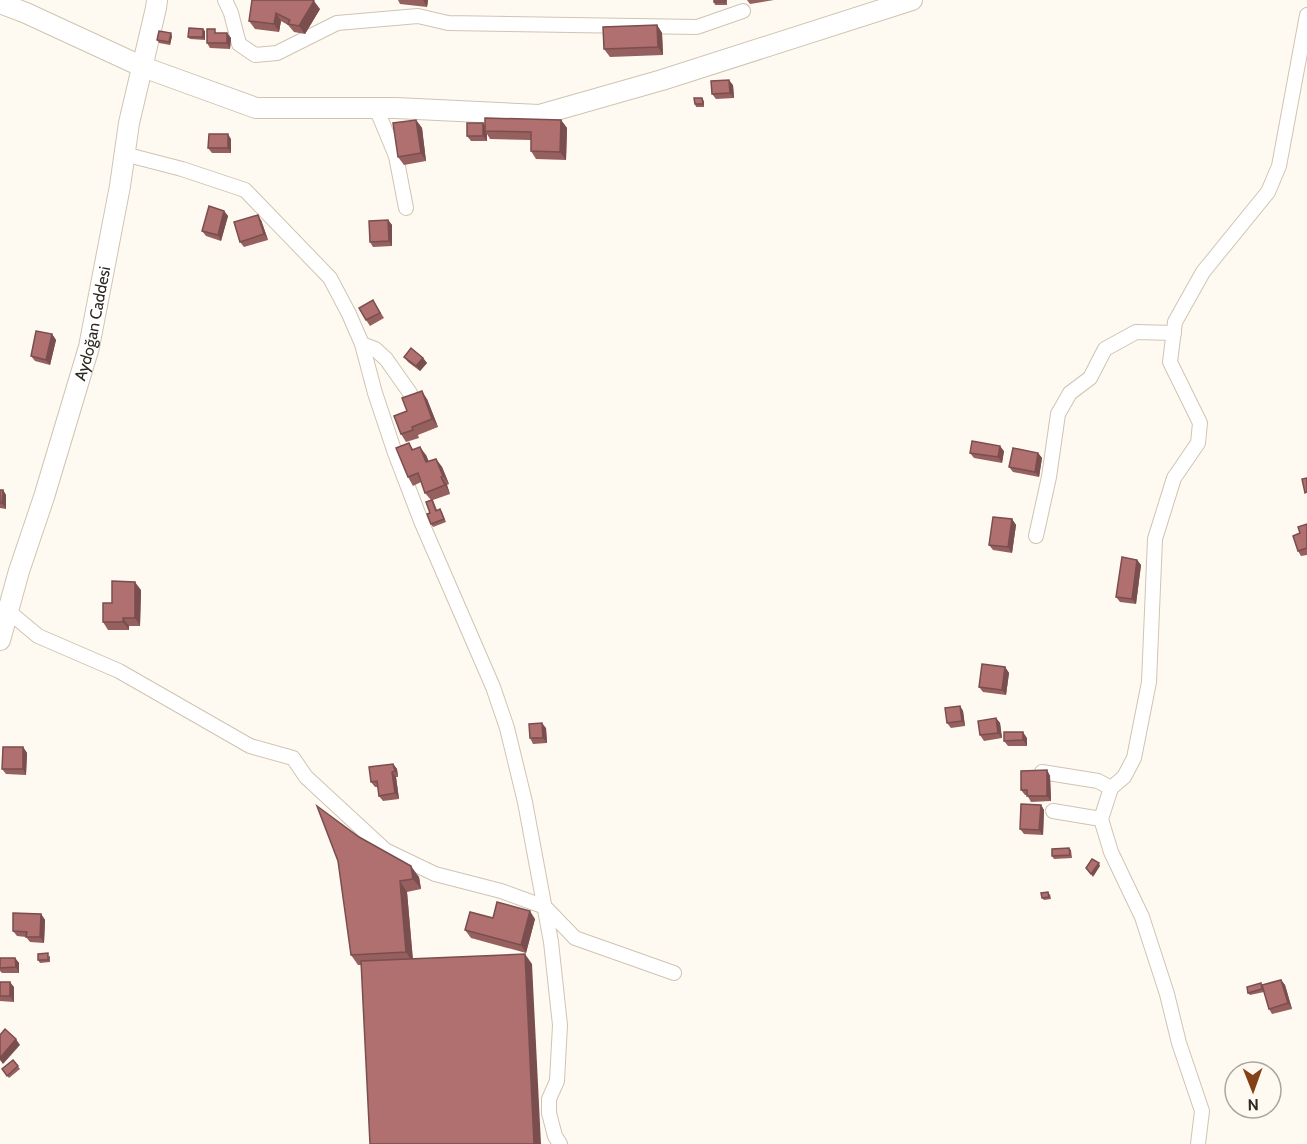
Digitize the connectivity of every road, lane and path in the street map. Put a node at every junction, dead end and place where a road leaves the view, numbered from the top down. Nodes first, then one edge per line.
1 (157, 0) edge
2 (225, 0) edge
3 (912, 0) edge
4 (0, 3) edge
5 (743, 11) dead end
6 (1307, 15) edge
7 (143, 67) junction
8 (376, 108) junction
9 (124, 154) junction
10 (406, 208) dead end
11 (1174, 333) junction
12 (362, 344) junction
13 (410, 393) edge
14 (1036, 536) dead end
15 (4, 611) edge
16 (0, 640) edge
17 (1042, 772) edge
18 (1111, 788) junction
19 (1053, 811) dead end
20 (1101, 819) junction
21 (545, 907) junction
22 (674, 973) dead end
23 (560, 1144) edge
24 (1198, 1144) edge

1 - 7 street, Aydoğan Caddesi
2 - 5 street
3 - 8 street
4 - 7 street
6 - 11 street
7 - 8 street
7 - 9 street, Aydoğan Caddesi
8 - 10 street
9 - 12 street
9 - 15 street, Aydoğan Caddesi
11 - 14 street
11 - 18 street
12 - 13 street
12 - 21 street
15 - 16 street, Aydoğan Caddesi
15 - 21 street
17 - 18 street
18 - 20 street
19 - 20 street
20 - 24 street
21 - 22 street
21 - 23 street

